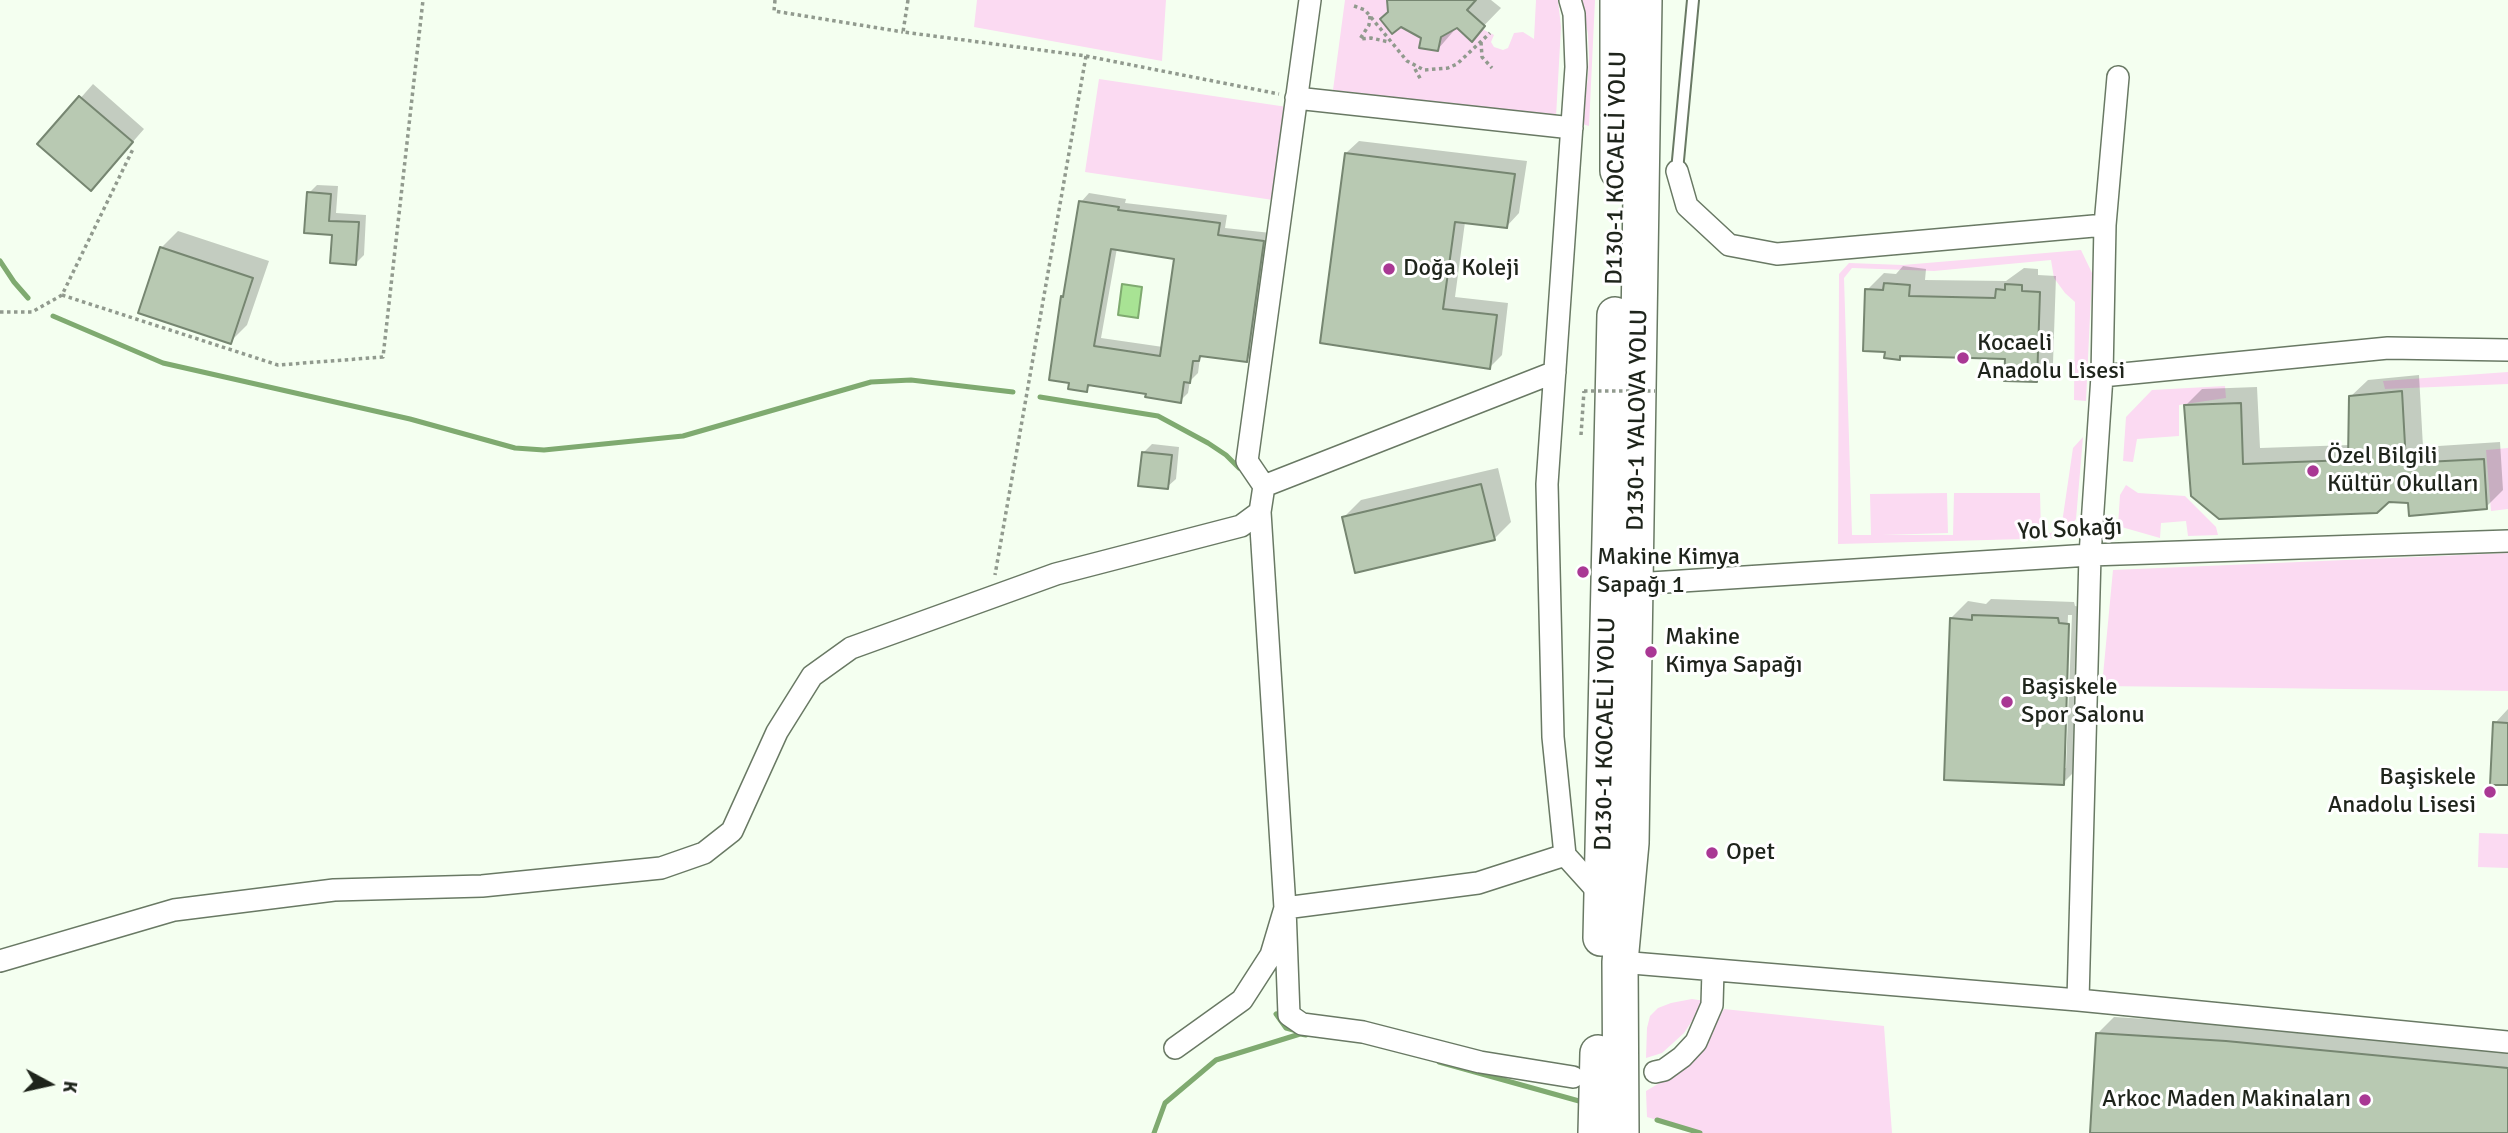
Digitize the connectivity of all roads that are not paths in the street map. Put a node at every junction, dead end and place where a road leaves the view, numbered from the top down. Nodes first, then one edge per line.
1 (1310, 0) edge
2 (1570, 0) edge
3 (1618, 0) edge
4 (1644, 0) edge
5 (1693, 0) edge
6 (2118, 77) dead end
7 (1296, 98) junction
8 (1573, 128) junction
9 (1677, 171) joint
10 (2105, 225) junction
11 (2508, 350) edge
12 (1555, 372) junction
13 (2102, 376) junction
14 (1264, 486) junction
15 (1260, 512) junction
16 (2508, 541) edge
17 (2090, 555) junction
18 (1635, 584) junction
19 (1565, 855) junction
20 (1602, 896) junction
21 (1285, 908) junction
22 (0, 961) edge
23 (1620, 962) junction
24 (1713, 970) junction
25 (2077, 1000) junction
26 (2508, 1042) edge
27 (1175, 1048) dead end
28 (1655, 1072) dead end
29 (1573, 1077) dead end
30 (1596, 1133) edge
31 (1621, 1133) edge

1 - 7 street
2 - 8 street
3 - 20 highway, D130-1 KOCAELİ YOLU
4 - 18 highway, D130-1 YALOVA YOLU
5 - 9 lane
6 - 10 street
7 - 8 street
7 - 14 street
8 - 12 street
9 - 10 street
10 - 13 street
11 - 13 street
12 - 14 street
12 - 19 street
13 - 17 street
14 - 15 street
15 - 21 street
15 - 22 street
16 - 17 street, Yol Sokağı
17 - 18 street, Yol Sokağı
17 - 25 street
18 - 23 highway, D130-1 YALOVA YOLU
19 - 20 street
19 - 21 street
20 - 30 highway, D130-1 KOCAELİ YOLU
21 - 27 street
21 - 29 street
23 - 24 street
23 - 31 highway, D130-1 YALOVA YOLU
24 - 25 street
24 - 28 street
25 - 26 street

